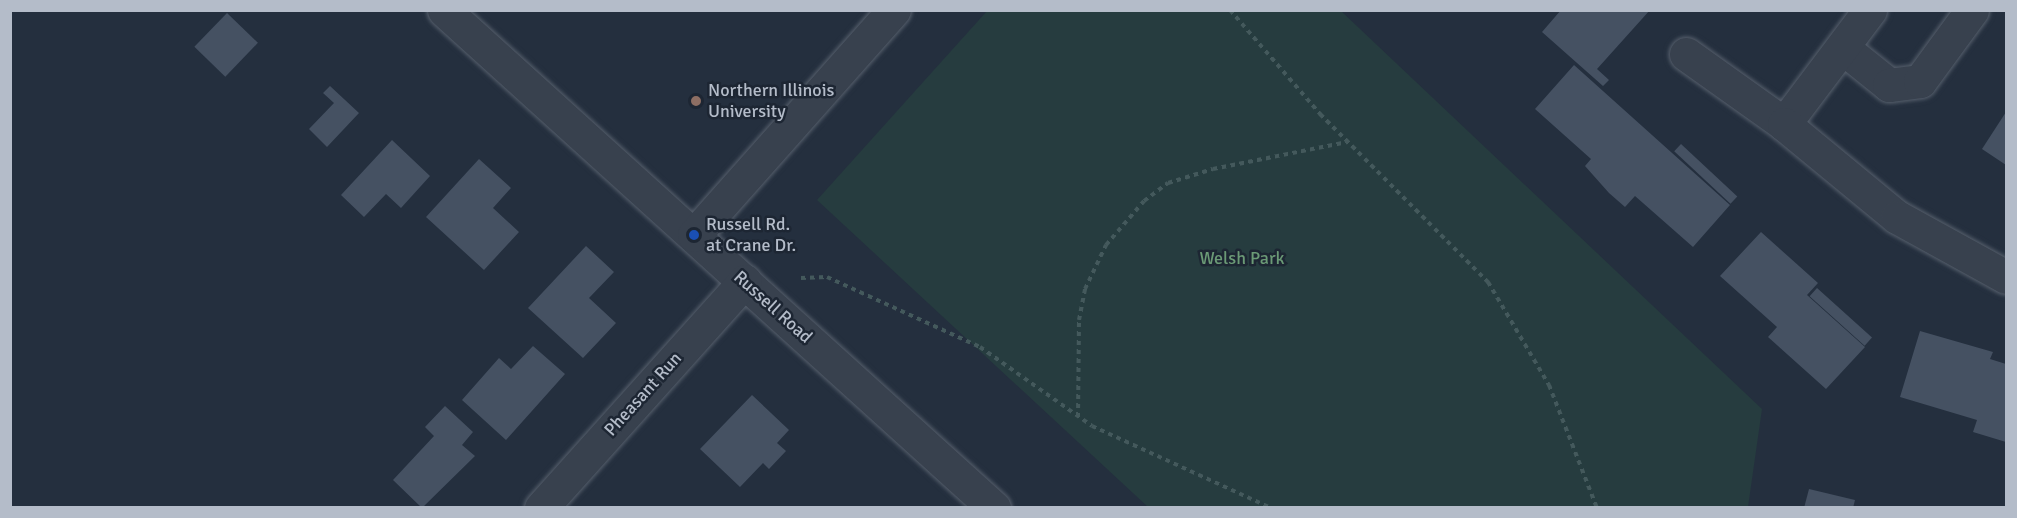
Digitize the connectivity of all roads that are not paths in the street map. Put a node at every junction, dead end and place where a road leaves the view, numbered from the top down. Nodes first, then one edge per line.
1 (444, 10) edge
2 (894, 10) edge
3 (1870, 10) edge
4 (1972, 10) edge
5 (1843, 48) junction
6 (1686, 54) dead end
7 (1784, 124) junction
8 (694, 235) junction
9 (2007, 277) edge
10 (745, 281) junction
11 (541, 507) edge
12 (994, 507) edge

1 - 8 street, Russell Road
2 - 8 street
3 - 5 street
4 - 5 street
5 - 7 street
6 - 7 street
7 - 9 street
8 - 10 street, Russell Road
10 - 11 street, Pheasant Run
10 - 12 street, Russell Road

